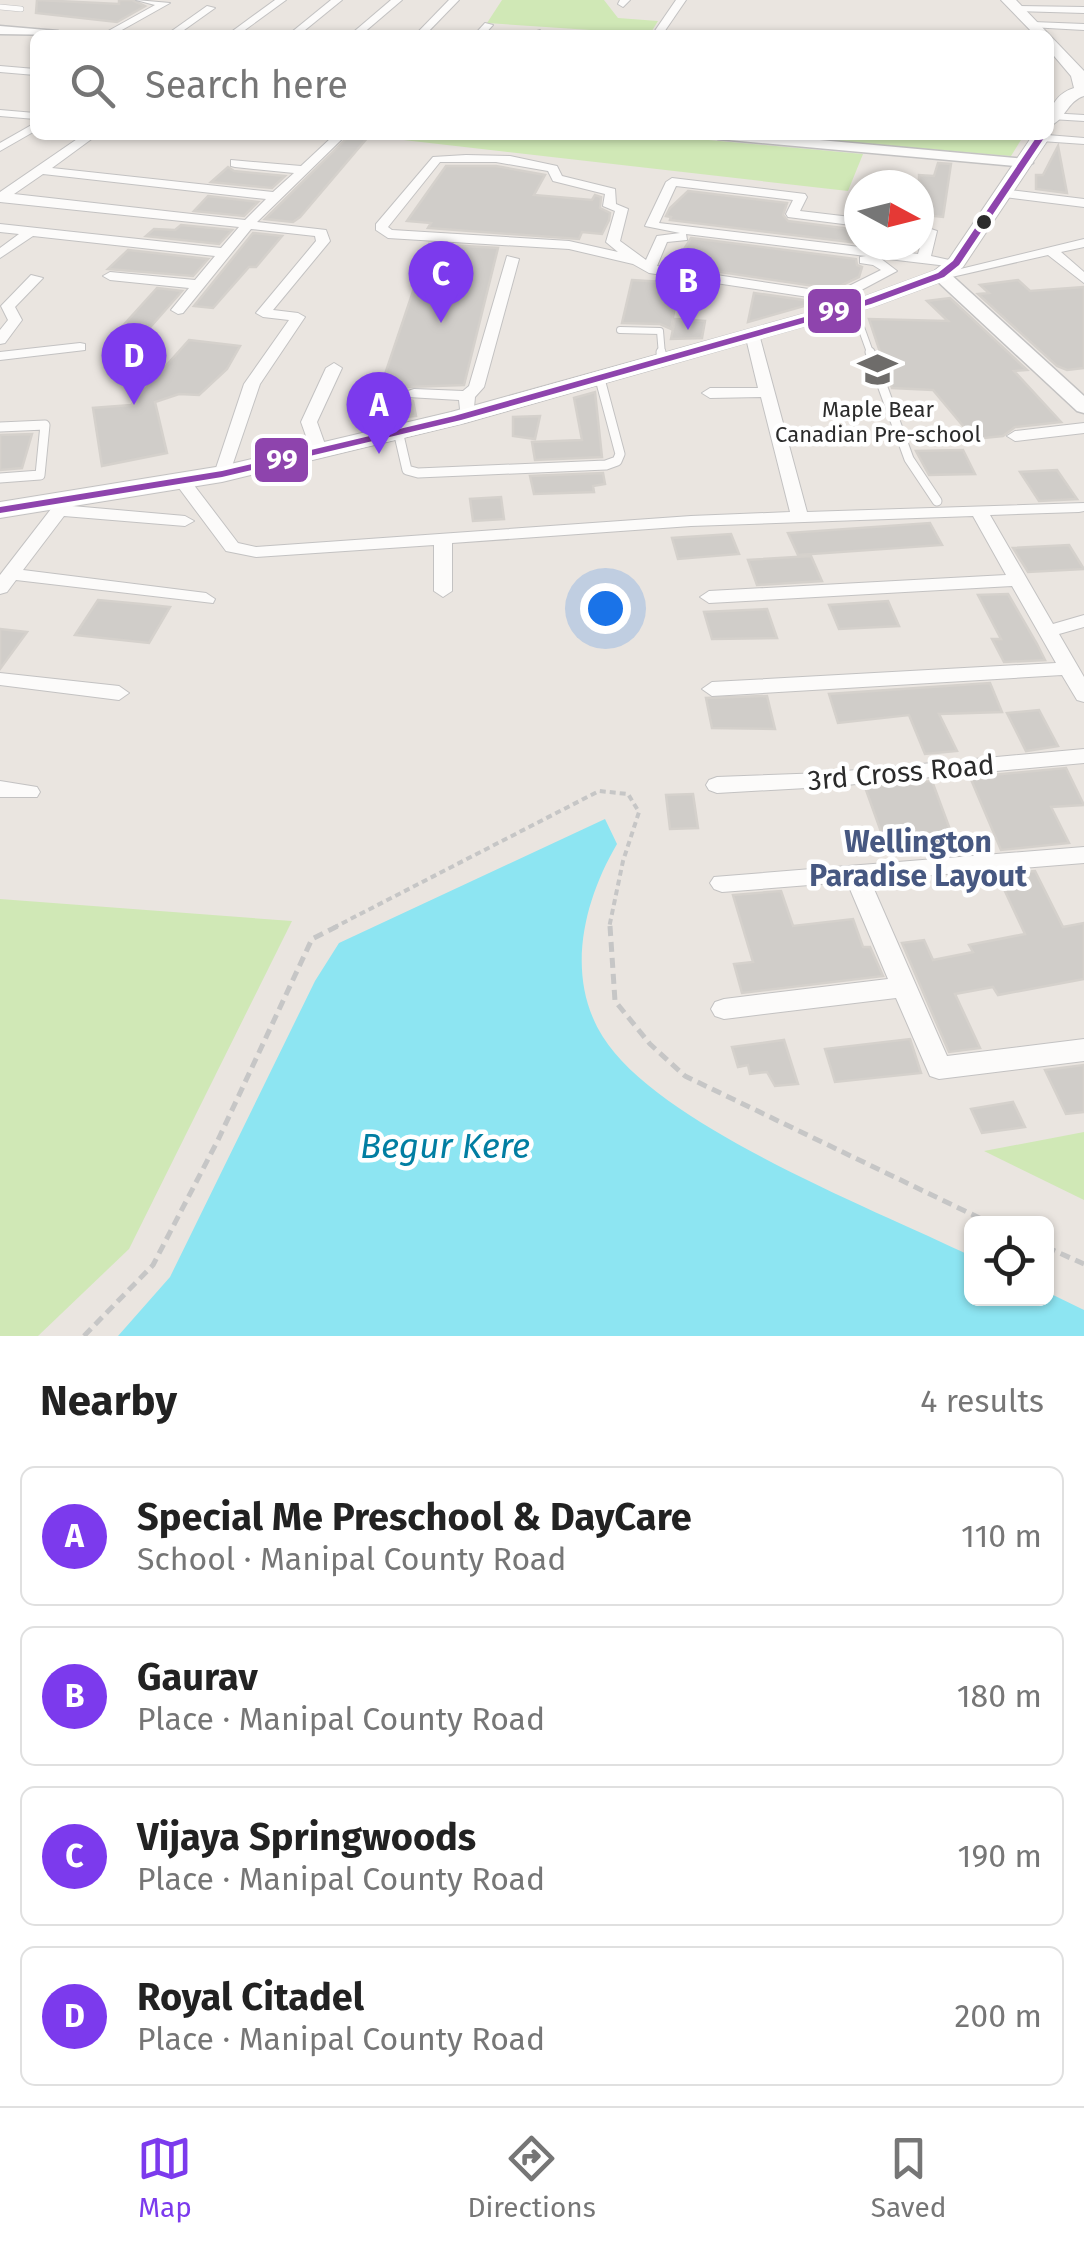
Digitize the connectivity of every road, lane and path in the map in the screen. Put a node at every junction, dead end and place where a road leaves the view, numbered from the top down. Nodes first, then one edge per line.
1 (141, 0) edge
2 (281, 0) edge
3 (337, 0) edge
4 (397, 0) edge
5 (454, 0) edge
6 (681, 0) edge
7 (993, 0) edge
8 (1066, 0) edge
9 (1084, 0) edge
10 (0, 7) edge
11 (210, 8) dead end
12 (22, 9) dead end
13 (1084, 10) edge
14 (1025, 21) edge
15 (488, 25) dead end
16 (1084, 27) edge
17 (0, 30) edge
18 (116, 30) edge
19 (177, 30) edge
20 (239, 30) edge
21 (300, 30) edge
22 (361, 30) edge
23 (425, 30) edge
24 (484, 30) edge
25 (660, 30) edge
26 (30, 33) edge
27 (1054, 47) edge
28 (1054, 67) edge
29 (0, 69) edge
30 (30, 72) edge
31 (1078, 92) edge
32 (0, 113) edge
33 (30, 116) edge
34 (1054, 118) edge
35 (1084, 118) edge
36 (1054, 125) edge
37 (30, 129) edge
38 (1054, 130) edge
39 (84, 140) edge
40 (335, 140) dead end
41 (773, 140) edge
42 (1039, 140) edge
43 (1084, 141) edge
44 (0, 148) edge
45 (235, 162) dead end
46 (1026, 163) junction
47 (41, 170) junction
48 (304, 170) junction
49 (1001, 193) junction
50 (1, 196) edge
51 (277, 196) junction
52 (1084, 204) edge
53 (844, 220) edge
54 (253, 223) junction
55 (0, 228) edge
56 (31, 231) junction
57 (1084, 243) edge
58 (844, 249) edge
59 (1050, 250) junction
60 (614, 251) junction
61 (227, 253) junction
62 (0, 254) edge
63 (512, 259) dead end
64 (926, 260) edge
65 (642, 264) junction
66 (948, 269) junction
67 (110, 276) dead end
68 (36, 278) dead end
69 (1084, 279) edge
70 (199, 286) junction
71 (853, 301) junction
72 (178, 310) dead end
73 (620, 330) dead end
74 (752, 334) junction
75 (0, 340) edge
76 (80, 348) dead end
77 (0, 356) edge
78 (662, 362) junction
79 (334, 368) dead end
80 (600, 379) junction
81 (768, 392) junction
82 (710, 393) dead end
83 (414, 394) dead end
84 (472, 403) junction
85 (1084, 407) edge
86 (0, 427) edge
87 (1084, 428) edge
88 (398, 432) junction
89 (1015, 436) dead end
90 (319, 450) junction
91 (222, 474) junction
92 (0, 478) edge
93 (182, 480) junction
94 (937, 500) dead end
95 (64, 504) junction
96 (1079, 507) dead end
97 (0, 510) edge
98 (979, 511) junction
99 (800, 518) junction
100 (185, 521) dead end
101 (443, 539) junction
102 (1016, 580) junction
103 (6, 581) edge
104 (443, 590) dead end
105 (709, 597) dead end
106 (206, 598) dead end
107 (1084, 622) edge
108 (1049, 631) junction
109 (1070, 668) junction
110 (0, 679) edge
111 (712, 689) dead end
112 (118, 692) dead end
113 (1084, 695) edge
114 (1084, 756) edge
115 (717, 785) dead end
116 (0, 788) edge
117 (29, 792) dead end
118 (1084, 855) edge
119 (856, 872) junction
120 (722, 883) dead end
121 (902, 987) junction
122 (724, 1009) dead end
123 (1084, 1050) edge
124 (975, 1216) edge
125 (1054, 1251) edge
126 (1084, 1264) edge
127 (84, 1336) edge

1 - 18 street
2 - 20 street
3 - 21 street
4 - 22 street
5 - 23 street
6 - 25 street
7 - 14 main road
8 - 9 street
10 - 12 lane
11 - 19 street
13 - 14 street
14 - 16 street
15 - 24 street
17 - 26 street
27 - 31 main road
28 - 31 main road
29 - 30 street
31 - 34 main road
32 - 33 street
35 - 36 street
37 - 44 street
38 - 43 street
39 - 47 street
40 - 48 street
41 - 46 street
42 - 46 main road
45 - 48 street
46 - 49 main road
47 - 50 street
47 - 51 street
48 - 51 street
49 - 52 street
49 - 66 main road
50 - 54 street
51 - 54 street
53 - 58 street
54 - 61 street
54 - 91 street
55 - 56 street
56 - 61 street
56 - 62 street
57 - 59 street
59 - 66 street
59 - 69 street
60 - 60 street
60 - 65 street
61 - 70 street
63 - 84 street
64 - 66 street
65 - 71 street
65 - 71 street
66 - 71 main road
66 - 85 street
67 - 70 street
68 - 75 street
70 - 72 street
71 - 74 main road
71 - 94 lane
73 - 78 lane
74 - 78 main road
74 - 81 street
76 - 77 street
78 - 80 main road
79 - 90 street
80 - 84 main road
80 - 88 lane
81 - 82 street
81 - 99 street
83 - 84 street
84 - 88 main road
86 - 92 lane
87 - 89 street
88 - 90 main road
90 - 91 main road
91 - 93 main road
93 - 95 main road
93 - 101 street
95 - 97 main road
95 - 100 street
95 - 103 street
96 - 98 street
98 - 99 street
98 - 102 street
99 - 101 street
101 - 104 street
102 - 105 street
102 - 108 street
103 - 106 street
107 - 108 street
108 - 109 street
109 - 111 street
109 - 113 street
110 - 112 street
114 - 115 street, 3rd Cross Road
116 - 117 street
118 - 119 street
119 - 120 street
119 - 121 street
121 - 122 street
121 - 123 street
124 - 127 path
125 - 126 path

